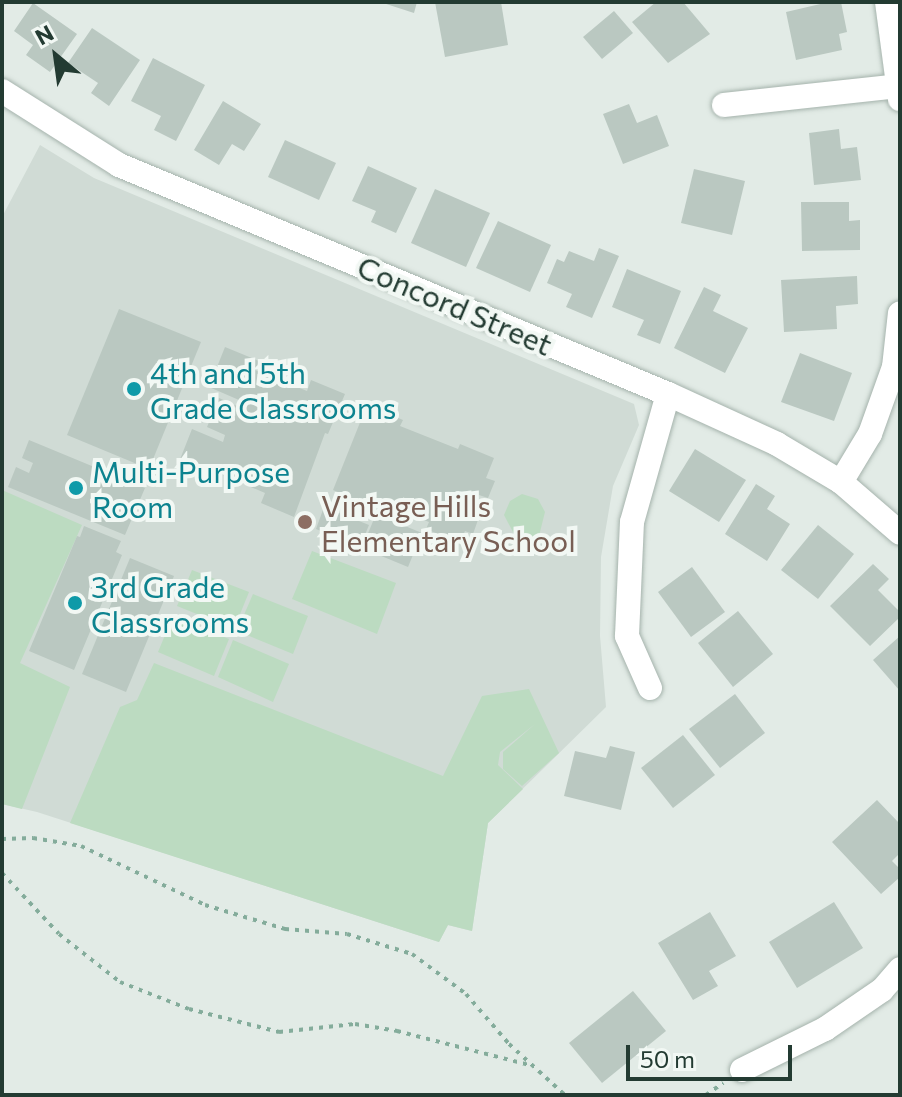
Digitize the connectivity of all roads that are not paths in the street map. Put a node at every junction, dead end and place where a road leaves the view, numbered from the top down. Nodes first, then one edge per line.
1 (887, 2) edge
2 (900, 86) edge
3 (2, 91) edge
4 (900, 102) edge
5 (724, 105) dead end
6 (900, 313) edge
7 (668, 394) junction
8 (841, 482) junction
9 (900, 533) edge
10 (650, 688) dead end
11 (900, 969) edge
12 (742, 1070) dead end

1 - 2 street
2 - 4 street
2 - 5 street
3 - 7 street, Concord Street
6 - 8 street
7 - 8 street, Concord Street
7 - 10 street
8 - 9 street, Concord Street
11 - 12 street

